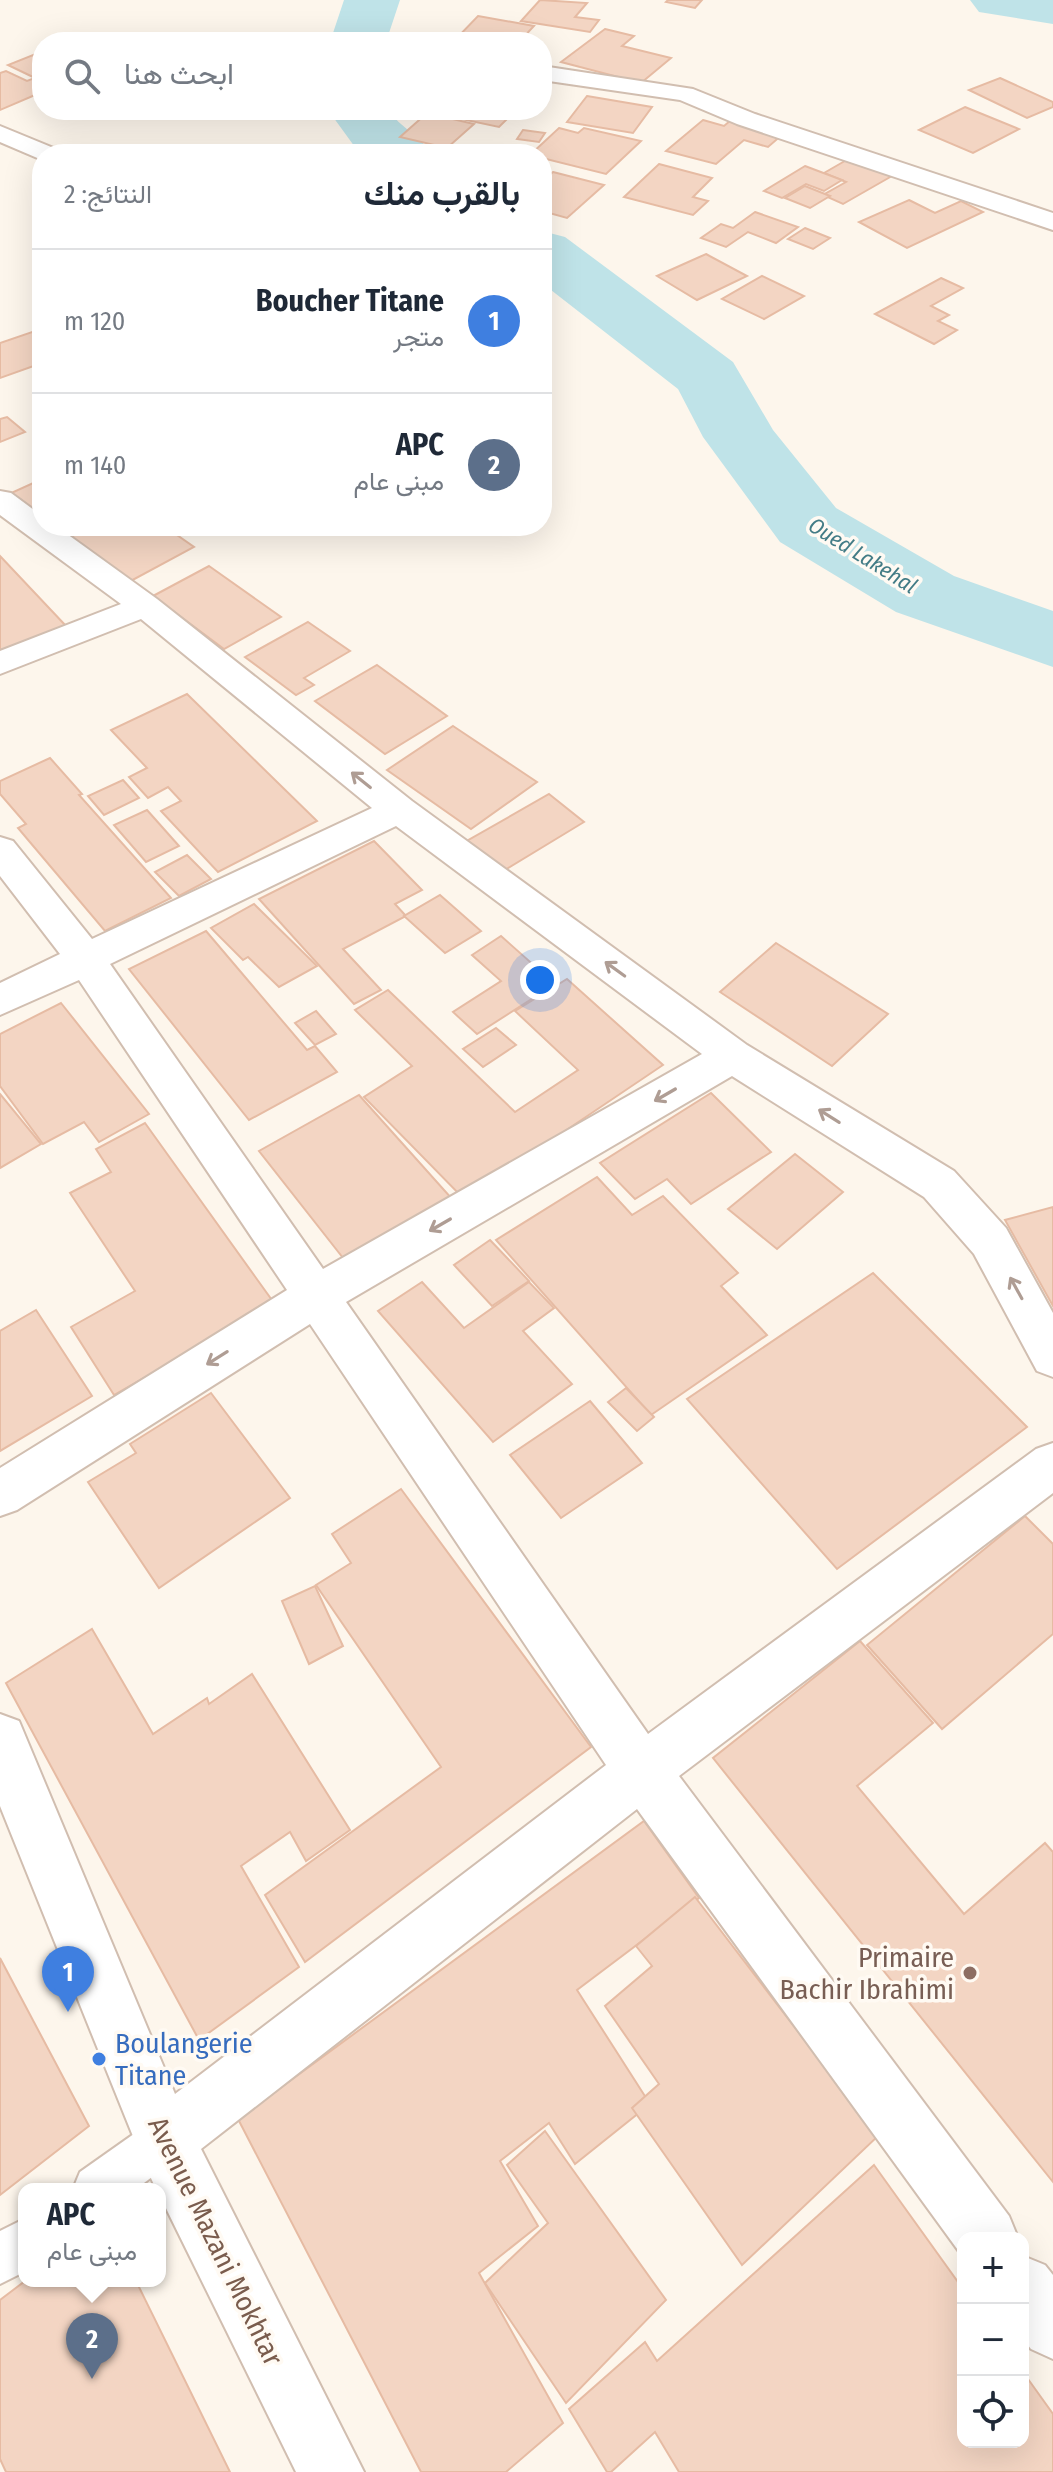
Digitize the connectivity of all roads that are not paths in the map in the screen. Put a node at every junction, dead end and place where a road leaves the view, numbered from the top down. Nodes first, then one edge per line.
1 (552, 74) edge
2 (0, 133) edge
3 (32, 147) edge
4 (1053, 222) edge
5 (0, 500) edge
6 (32, 523) edge
7 (49, 536) edge
8 (145, 606) junction
9 (0, 663) edge
10 (399, 810) junction
11 (0, 850) edge
12 (85, 958) junction
13 (0, 1000) edge
14 (733, 1056) junction
15 (318, 1295) junction
16 (1053, 1357) edge
17 (1053, 1465) edge
18 (0, 1494) edge
19 (0, 1740) edge
20 (642, 1771) junction
21 (164, 2140) junction
22 (105, 2183) edge
23 (983, 2232) edge
24 (18, 2247) edge
25 (0, 2260) edge
26 (1029, 2295) edge
27 (1053, 2327) edge
28 (331, 2472) edge

1 - 4 street
2 - 3 street
5 - 6 street
7 - 8 street
8 - 9 street
10 -> 8 street
10 - 12 street
14 -> 10 street
11 - 12 street
12 - 13 street
12 - 15 street
14 -> 15 street
16 -> 14 street
15 -> 18 street
15 - 20 street
17 - 20 street
19 - 21 street, Avenue Mazani Mokhtar
20 - 21 street
20 - 23 street
21 - 22 lane
21 - 28 street, Avenue Mazani Mokhtar
24 - 25 lane
26 - 27 street

